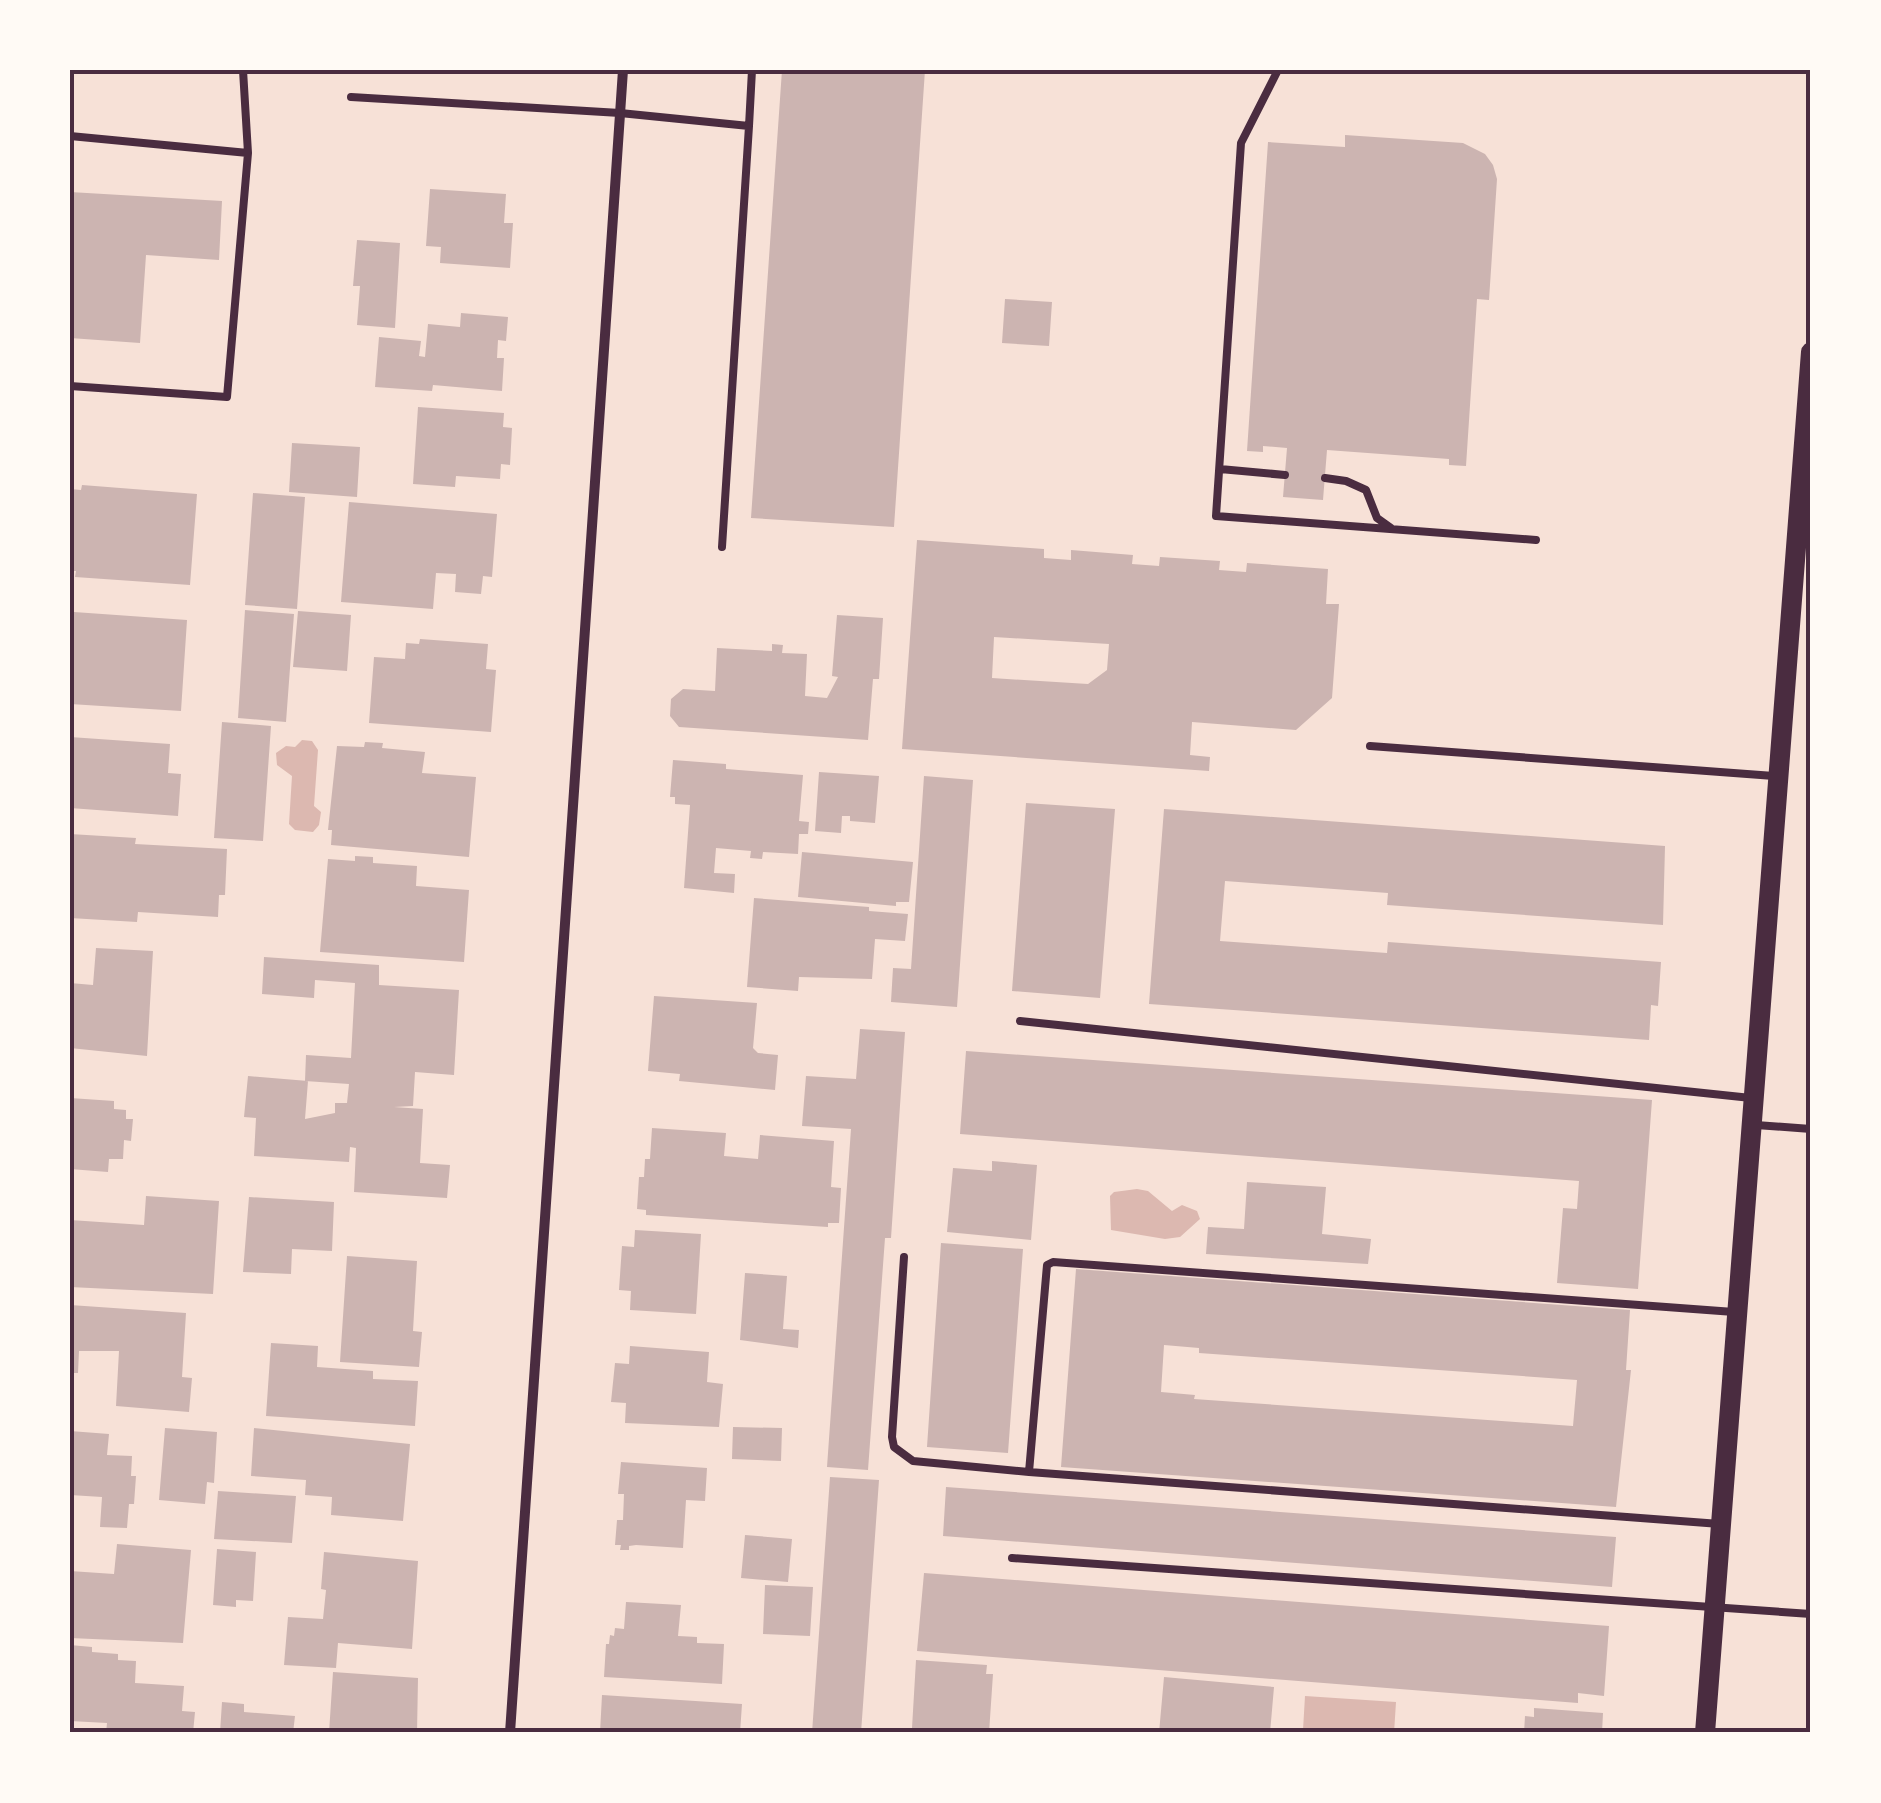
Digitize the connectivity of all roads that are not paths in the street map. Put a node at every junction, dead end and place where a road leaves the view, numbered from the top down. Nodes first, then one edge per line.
1 (243, 70) edge
2 (623, 70) edge
3 (752, 70) edge
4 (1278, 70) edge
5 (350, 97) dead end
6 (620, 113) junction
7 (749, 126) junction
8 (70, 136) edge
9 (248, 153) junction
10 (1811, 352) edge
11 (70, 386) edge
12 (1220, 469) junction
13 (1285, 475) dead end
14 (1325, 478) dead end
15 (1392, 529) junction
16 (1536, 540) dead end
17 (722, 547) dead end
18 (1370, 746) dead end
19 (1778, 776) junction
20 (1020, 1022) dead end
21 (1754, 1098) junction
22 (1752, 1124) junction
23 (1811, 1129) edge
24 (904, 1257) dead end
25 (1739, 1313) junction
26 (1029, 1472) junction
27 (1722, 1524) junction
28 (1012, 1558) dead end
29 (1715, 1608) junction
30 (1811, 1614) edge
31 (510, 1733) edge
32 (1705, 1733) edge

1 - 9 lane
2 - 6 street
3 - 7 lane
4 - 12 lane
5 - 6 lane
6 - 7 lane
6 - 31 street
7 - 17 lane
8 - 9 lane
9 - 11 lane
10 - 19 main road
12 - 13 lane
12 - 15 lane
14 - 15 lane
15 - 16 lane
18 - 19 lane
19 - 21 main road
20 - 21 lane
21 - 22 main road
22 - 23 lane
22 - 25 main road
24 - 26 lane
25 - 26 lane
25 - 27 main road
26 - 27 lane
27 - 29 main road
28 - 29 lane
29 - 30 lane
29 - 32 main road

